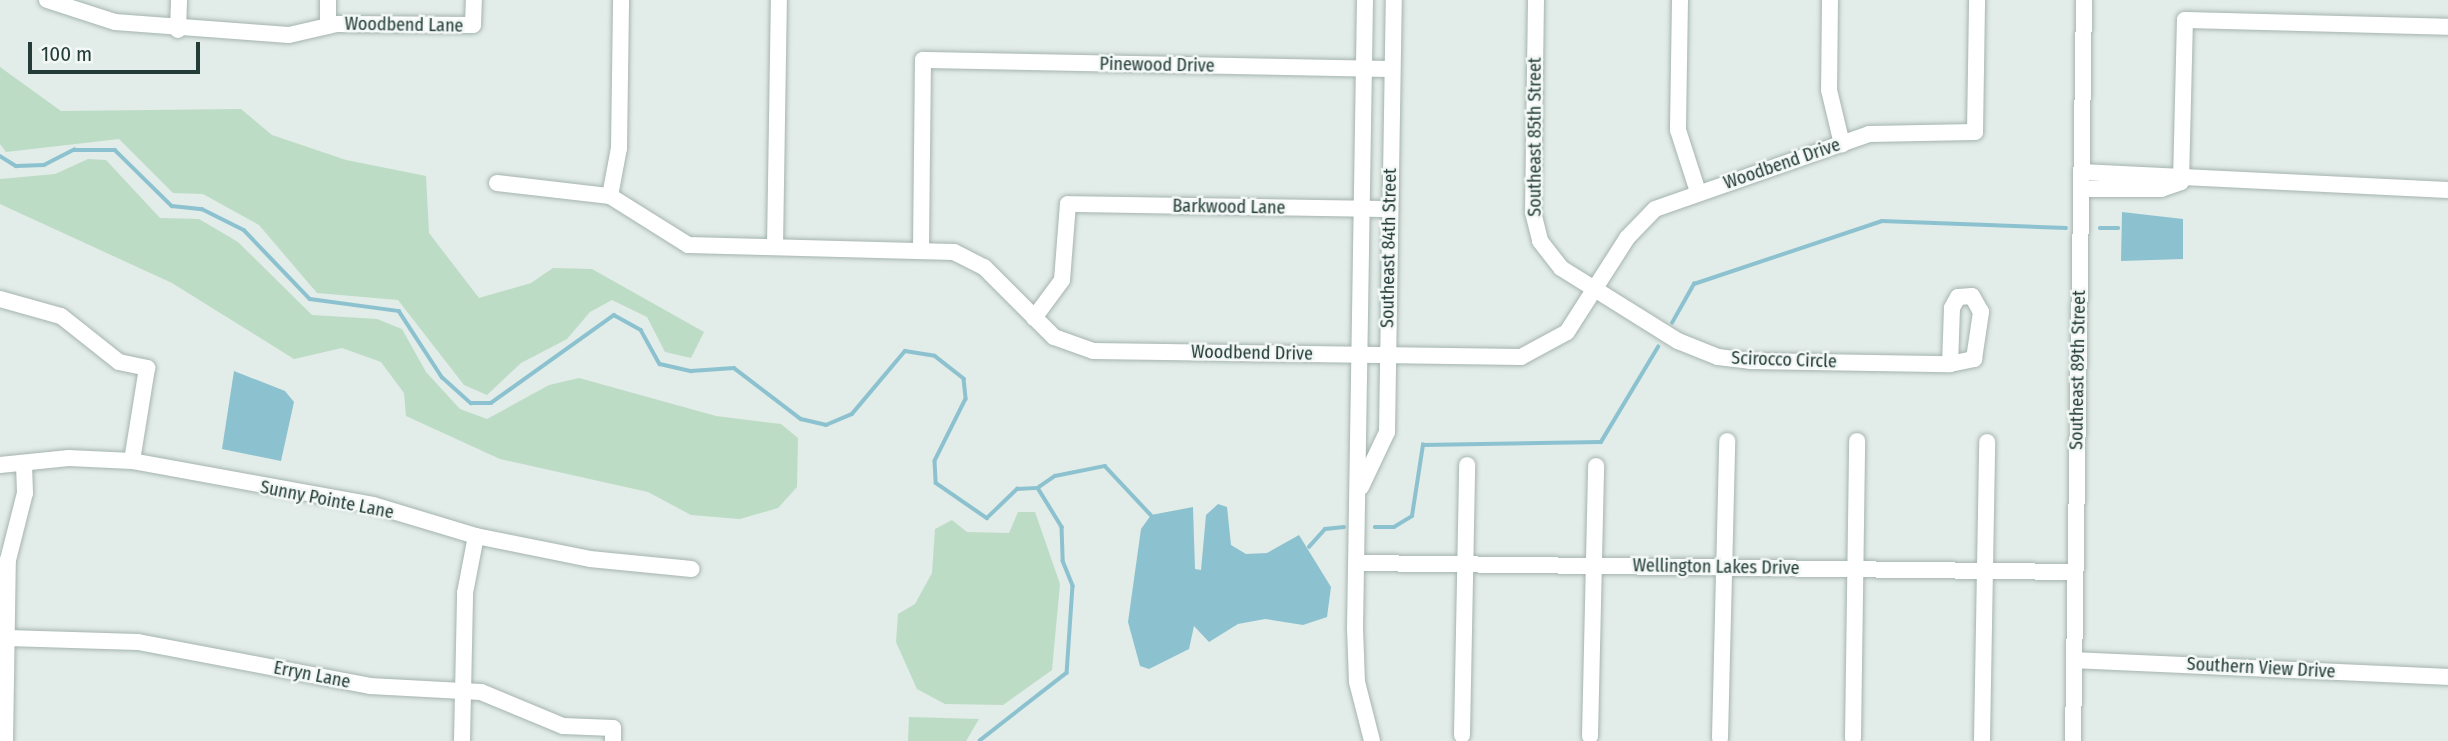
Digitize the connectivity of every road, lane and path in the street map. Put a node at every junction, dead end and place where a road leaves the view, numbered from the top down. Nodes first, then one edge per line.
1 (47, 0) edge
2 (179, 0) edge
3 (328, 0) edge
4 (474, 0) edge
5 (621, 0) edge
6 (779, 0) edge
7 (1365, 0) edge
8 (1394, 0) edge
9 (1536, 0) edge
10 (1680, 0) edge
11 (1829, 0) edge
12 (1977, 0) edge
13 (2084, 0) edge
14 (328, 26) junction
15 (2448, 27) edge
16 (178, 30) junction
17 (1364, 69) junction
18 (1392, 69) junction
19 (1842, 144) junction
20 (2081, 181) junction
21 (2181, 182) junction
22 (497, 183) dead end
23 (2448, 190) edge
24 (1698, 192) junction
25 (610, 196) junction
26 (1362, 209) junction
27 (1390, 209) junction
28 (775, 247) junction
29 (921, 249) junction
30 (1595, 289) junction
31 (0, 299) edge
32 (1034, 318) junction
33 (1360, 355) junction
34 (1388, 355) junction
35 (1950, 364) dead end
36 (1857, 440) dead end
37 (1727, 441) dead end
38 (1987, 442) dead end
39 (132, 461) junction
40 (24, 464) junction
41 (0, 465) edge
42 (1467, 465) dead end
43 (1596, 466) dead end
44 (1360, 490) junction
45 (476, 536) junction
46 (1358, 563) junction
47 (1465, 563) junction
48 (1594, 565) junction
49 (1723, 567) junction
50 (692, 569) dead end
51 (1853, 569) junction
52 (1982, 570) junction
53 (2074, 572) junction
54 (7, 638) junction
55 (2074, 660) junction
56 (2448, 677) edge
57 (463, 690) junction
58 (613, 735) edge
59 (1462, 735) dead end
60 (1590, 736) dead end
61 (1720, 738) dead end
62 (1853, 738) dead end
63 (1982, 740) edge
64 (5, 741) edge
65 (462, 741) edge
66 (1372, 741) edge
67 (2073, 741) edge

1 - 16 street, Woodbend Lane
2 - 16 street
3 - 14 street
4 - 14 street, Woodbend Lane
5 - 25 street
6 - 28 street
7 - 17 street, Southeast 84th Street
8 - 18 street, Southeast 84th Street
9 - 30 street, Southeast 85th Street
10 - 24 street
11 - 19 street
12 - 19 street, Woodbend Drive
13 - 20 street, Southeast 89th Street
14 - 16 street, Woodbend Lane
15 - 21 street
17 - 18 street, Pinewood Drive
17 - 26 street, Southeast 84th Street
17 - 29 street, Pinewood Drive
18 - 27 street, Southeast 84th Street
19 - 24 street, Woodbend Drive
20 - 21 street
20 - 53 street, Southeast 89th Street
21 - 23 street
22 - 25 street, Woodbend Drive
24 - 30 street, Woodbend Drive
25 - 28 street, Woodbend Drive
26 - 27 street, Barkwood Lane
26 - 32 street, Barkwood Lane
26 - 33 street, Southeast 84th Street
27 - 34 street, Southeast 84th Street
28 - 29 street, Woodbend Drive
29 - 32 street, Woodbend Drive
30 - 34 street, Woodbend Drive
30 - 35 street, Scirocco Circle
31 - 39 street
32 - 33 street, Woodbend Drive
33 - 34 street, Woodbend Drive
33 - 44 street, Southeast 84th Street
34 - 44 street, Southeast 84th Street
36 - 51 street
37 - 49 street
38 - 52 street
39 - 40 street, Sunny Pointe Lane
39 - 45 street, Sunny Pointe Lane
40 - 41 street, Sunny Pointe Lane
40 - 54 street
42 - 47 street
43 - 48 street
44 - 46 street, Southeast 84th Street
45 - 50 street, Sunny Pointe Lane
45 - 57 street
46 - 47 street, Wellington Lakes Drive
46 - 66 street, Southeast 84th Street
47 - 48 street, Wellington Lakes Drive
47 - 59 street
48 - 49 street, Wellington Lakes Drive
48 - 60 street
49 - 51 street, Wellington Lakes Drive
49 - 61 street
51 - 52 street, Wellington Lakes Drive
51 - 62 street
52 - 53 street, Wellington Lakes Drive
52 - 63 street
53 - 55 street, Southeast 89th Street
54 - 57 street, Erryn Lane
54 - 64 street
55 - 56 street, Southern View Drive
55 - 67 street, Southeast 89th Street
57 - 58 street, Erryn Lane
57 - 65 street

